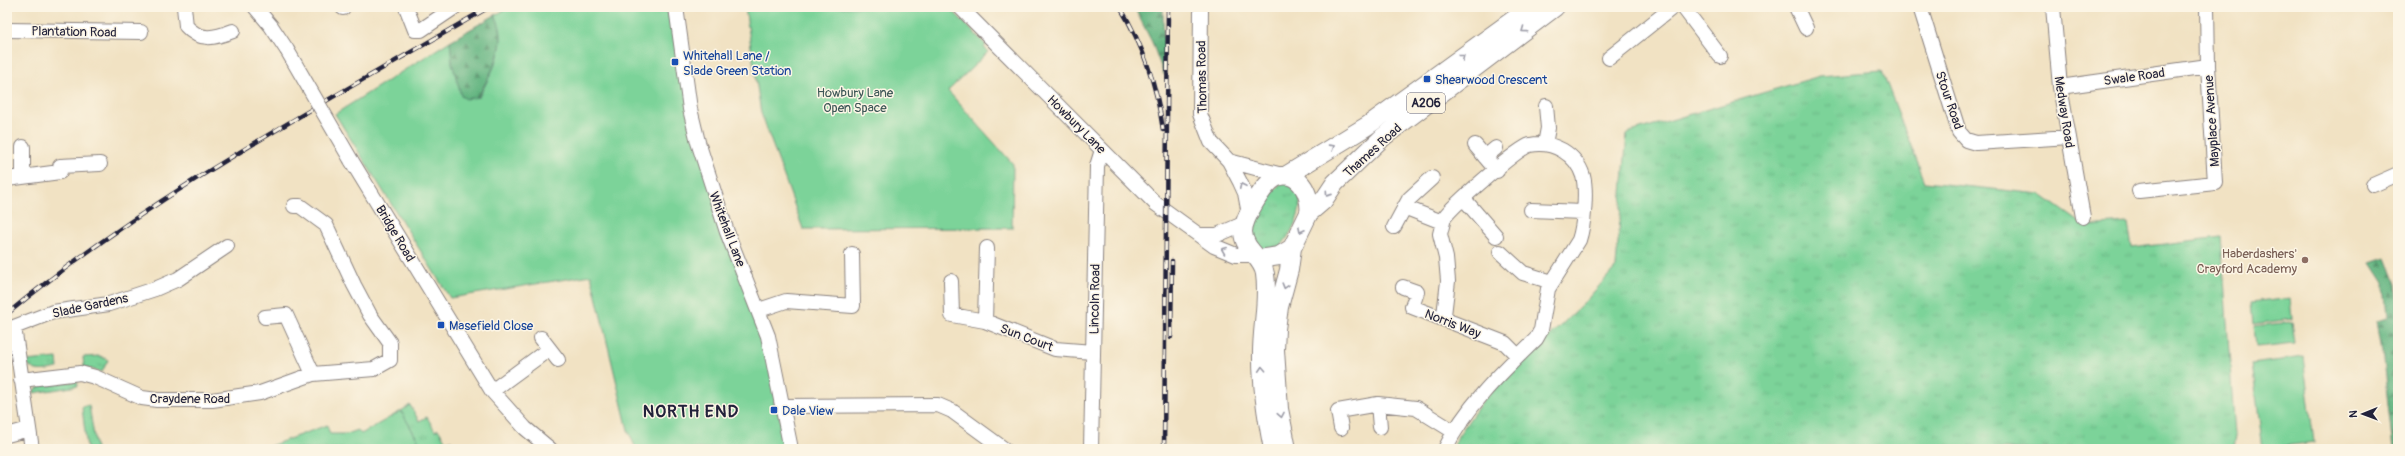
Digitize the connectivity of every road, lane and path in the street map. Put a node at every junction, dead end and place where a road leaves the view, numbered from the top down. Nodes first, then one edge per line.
1 (184, 7) edge
2 (255, 7) edge
3 (406, 7) edge
4 (455, 7) edge
5 (676, 7) edge
6 (960, 7) edge
7 (1201, 7) edge
8 (1531, 7) edge
9 (1556, 7) edge
10 (1673, 7) edge
11 (1683, 7) edge
12 (1796, 7) edge
13 (1920, 7) edge
14 (2053, 7) edge
15 (2207, 7) edge
16 (1806, 28) dead end
17 (7, 30) edge
18 (233, 31) dead end
19 (141, 32) dead end
20 (1720, 56) dead end
21 (1609, 58) dead end
22 (2208, 66) junction
23 (2060, 87) junction
24 (1546, 106) dead end
25 (2069, 137) junction
26 (1545, 144) junction
27 (1475, 145) dead end
28 (23, 147) dead end
29 (1496, 148) dead end
30 (1102, 150) junction
31 (1485, 158) junction
32 (1229, 161) junction
33 (100, 164) dead end
34 (1497, 170) junction
35 (2398, 174) edge
36 (1284, 175) junction
37 (23, 177) junction
38 (1432, 178) dead end
39 (7, 180) edge
40 (2373, 184) dead end
41 (2139, 191) dead end
42 (1464, 199) junction
43 (294, 206) dead end
44 (1404, 207) junction
45 (1531, 210) dead end
46 (1583, 212) junction
47 (1309, 213) junction
48 (2083, 217) dead end
49 (1247, 218) junction
50 (1442, 222) junction
51 (1394, 227) dead end
52 (1199, 235) junction
53 (1496, 236) dead end
54 (227, 246) dead end
55 (987, 248) dead end
56 (1292, 248) junction
57 (1500, 252) dead end
58 (852, 254) dead end
59 (1256, 257) junction
60 (951, 281) dead end
61 (1552, 282) junction
62 (1403, 287) dead end
63 (759, 310) junction
64 (266, 317) dead end
65 (1448, 320) junction
66 (985, 321) junction
67 (550, 349) dead end
68 (1093, 352) junction
69 (1518, 356) junction
70 (313, 374) junction
71 (21, 380) junction
72 (492, 391) junction
73 (1378, 404) junction
74 (782, 406) junction
75 (1380, 427) dead end
76 (1341, 428) dead end
77 (29, 429) junction
78 (1453, 431) junction
79 (7, 435) edge
80 (32, 449) edge
81 (550, 449) edge
82 (791, 449) edge
83 (1004, 449) edge
84 (1091, 449) edge
85 (1273, 449) edge
86 (1287, 449) edge
87 (1445, 449) edge

1 - 18 street
2 - 72 street, Bridge Road, bridge
3 - 4 street
5 - 63 street, Whitehall Lane
6 - 30 street, Howbury Lane
7 - 32 street, Thomas Road
36 -> 8 main road, Thames Road / A206
9 -> 47 main road, Thames Road / A206
10 - 21 street
11 - 20 street
12 - 16 street
13 - 25 street, Stour Road
14 - 23 street, Medway Road
15 - 22 street, Mayplace Avenue
17 - 19 street, Plantation Road
22 - 23 street, Swale Road
22 - 41 street, Mayplace Avenue
23 - 25 street, Medway Road
24 - 26 street
25 - 48 street, Medway Road
26 - 34 street
26 - 46 street
27 - 31 street
28 - 37 street
29 - 31 street
30 - 52 street, Howbury Lane
30 - 68 street, Lincoln Road
31 - 34 street
32 - 36 street
49 -> 32 street, Thomas Road
33 - 37 street
34 - 42 street
35 - 40 street
36 - 47 main road
36 - 49 main road, Thames Road
37 - 39 street
38 - 44 street
42 - 50 street
42 - 53 street
43 - 70 street, Craydene Road
44 - 50 street
44 - 51 street
45 - 46 street
46 - 61 street
47 -> 56 main road, Thames Road
49 - 52 street
49 - 59 main road
50 - 65 street
59 -> 52 street, Howbury Lane
54 - 71 street, Slade Gardens
55 - 66 street, Sun Court
56 - 59 main road
56 -> 86 main road, Thames Road
57 - 61 street
58 - 63 street
85 -> 59 main road
60 - 66 street, Sun Court
61 - 69 street
62 - 65 street, Norris Way
63 - 74 street, Whitehall Lane
64 - 70 street
65 - 69 street, Norris Way
66 - 68 street, Sun Court
67 - 72 street
68 - 84 street, Lincoln Road
69 - 78 street
70 - 71 street, Craydene Road
71 - 77 street
72 - 81 street, Bridge Road
73 - 75 street
73 - 76 street
73 - 78 street
74 - 82 street, Whitehall Lane
74 - 83 street
77 - 79 street
77 - 80 street
78 - 87 street

